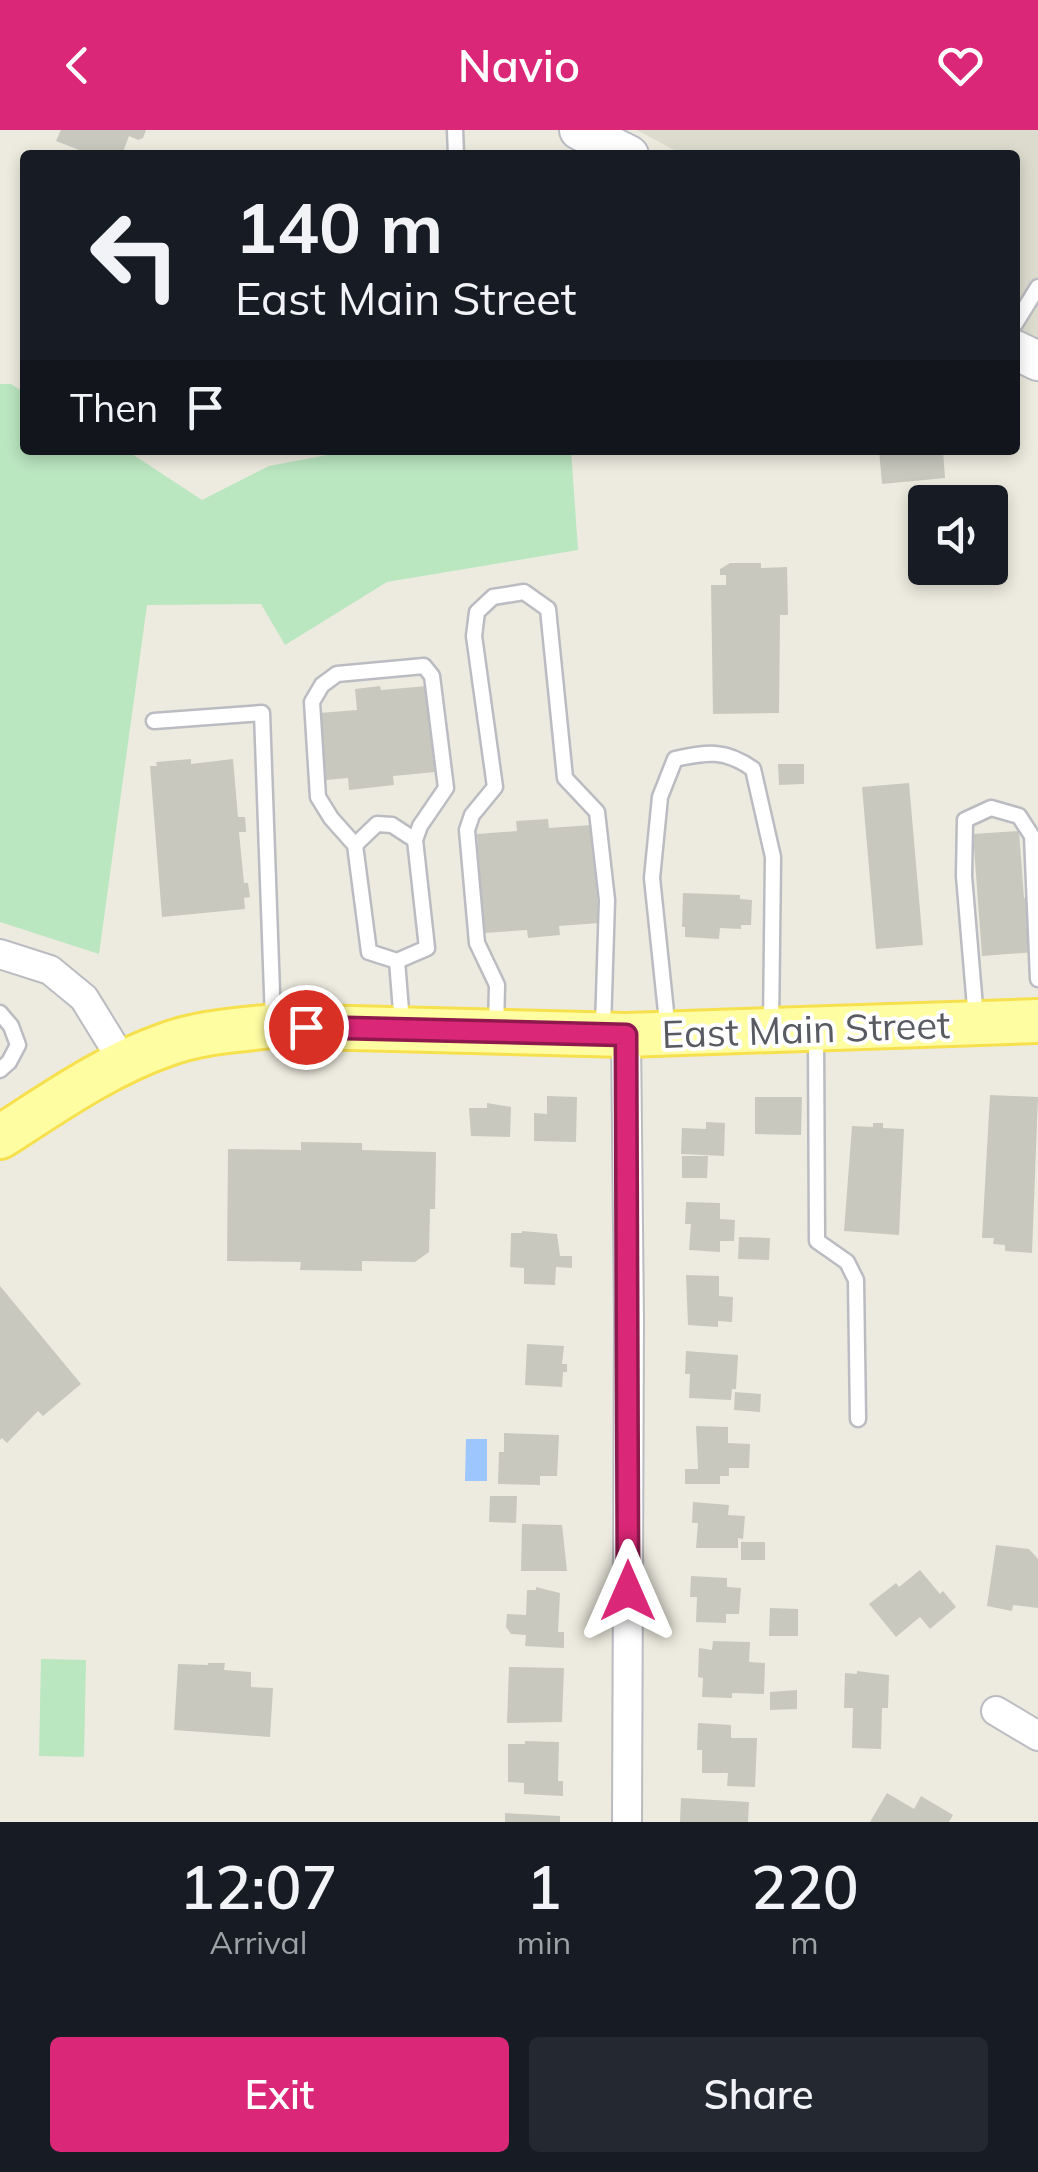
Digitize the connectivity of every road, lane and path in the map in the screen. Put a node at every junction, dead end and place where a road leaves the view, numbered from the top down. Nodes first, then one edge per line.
1 (579, 130) edge
2 (619, 150) edge
3 (1038, 288) edge
4 (1020, 316) edge
5 (154, 721) dead end
6 (416, 840) junction
7 (355, 845) junction
8 (0, 954) edge
9 (397, 961) junction
10 (1038, 978) edge
11 (0, 1013) edge
12 (1038, 1021) edge
13 (976, 1024) junction
14 (273, 1026) junction
15 (403, 1029) junction
16 (816, 1030) junction
17 (771, 1031) junction
18 (496, 1033) junction
19 (632, 1034) junction
20 (124, 1063) junction
21 (0, 1070) edge
22 (0, 1138) edge
23 (858, 1420) dead end
24 (996, 1711) dead end
25 (1038, 1736) edge
26 (627, 1822) edge

1 - 2 main road
3 - 4 lane
5 - 14 lane
6 - 7 lane
6 - 7 lane
6 - 9 lane
7 - 9 lane
8 - 20 street
9 - 15 lane
10 - 13 lane
11 - 21 lane
12 - 13 main road, East Main Street
13 - 16 main road, East Main Street
14 - 15 main road, East Main Street
14 - 20 main road, East Main Street
15 - 18 main road, East Main Street
16 - 17 main road, East Main Street
16 - 23 lane
17 - 19 main road, East Main Street
17 - 19 lane
18 - 19 main road, East Main Street
18 - 19 lane
19 - 26 street
20 - 22 main road, East Main Street
24 - 25 street

